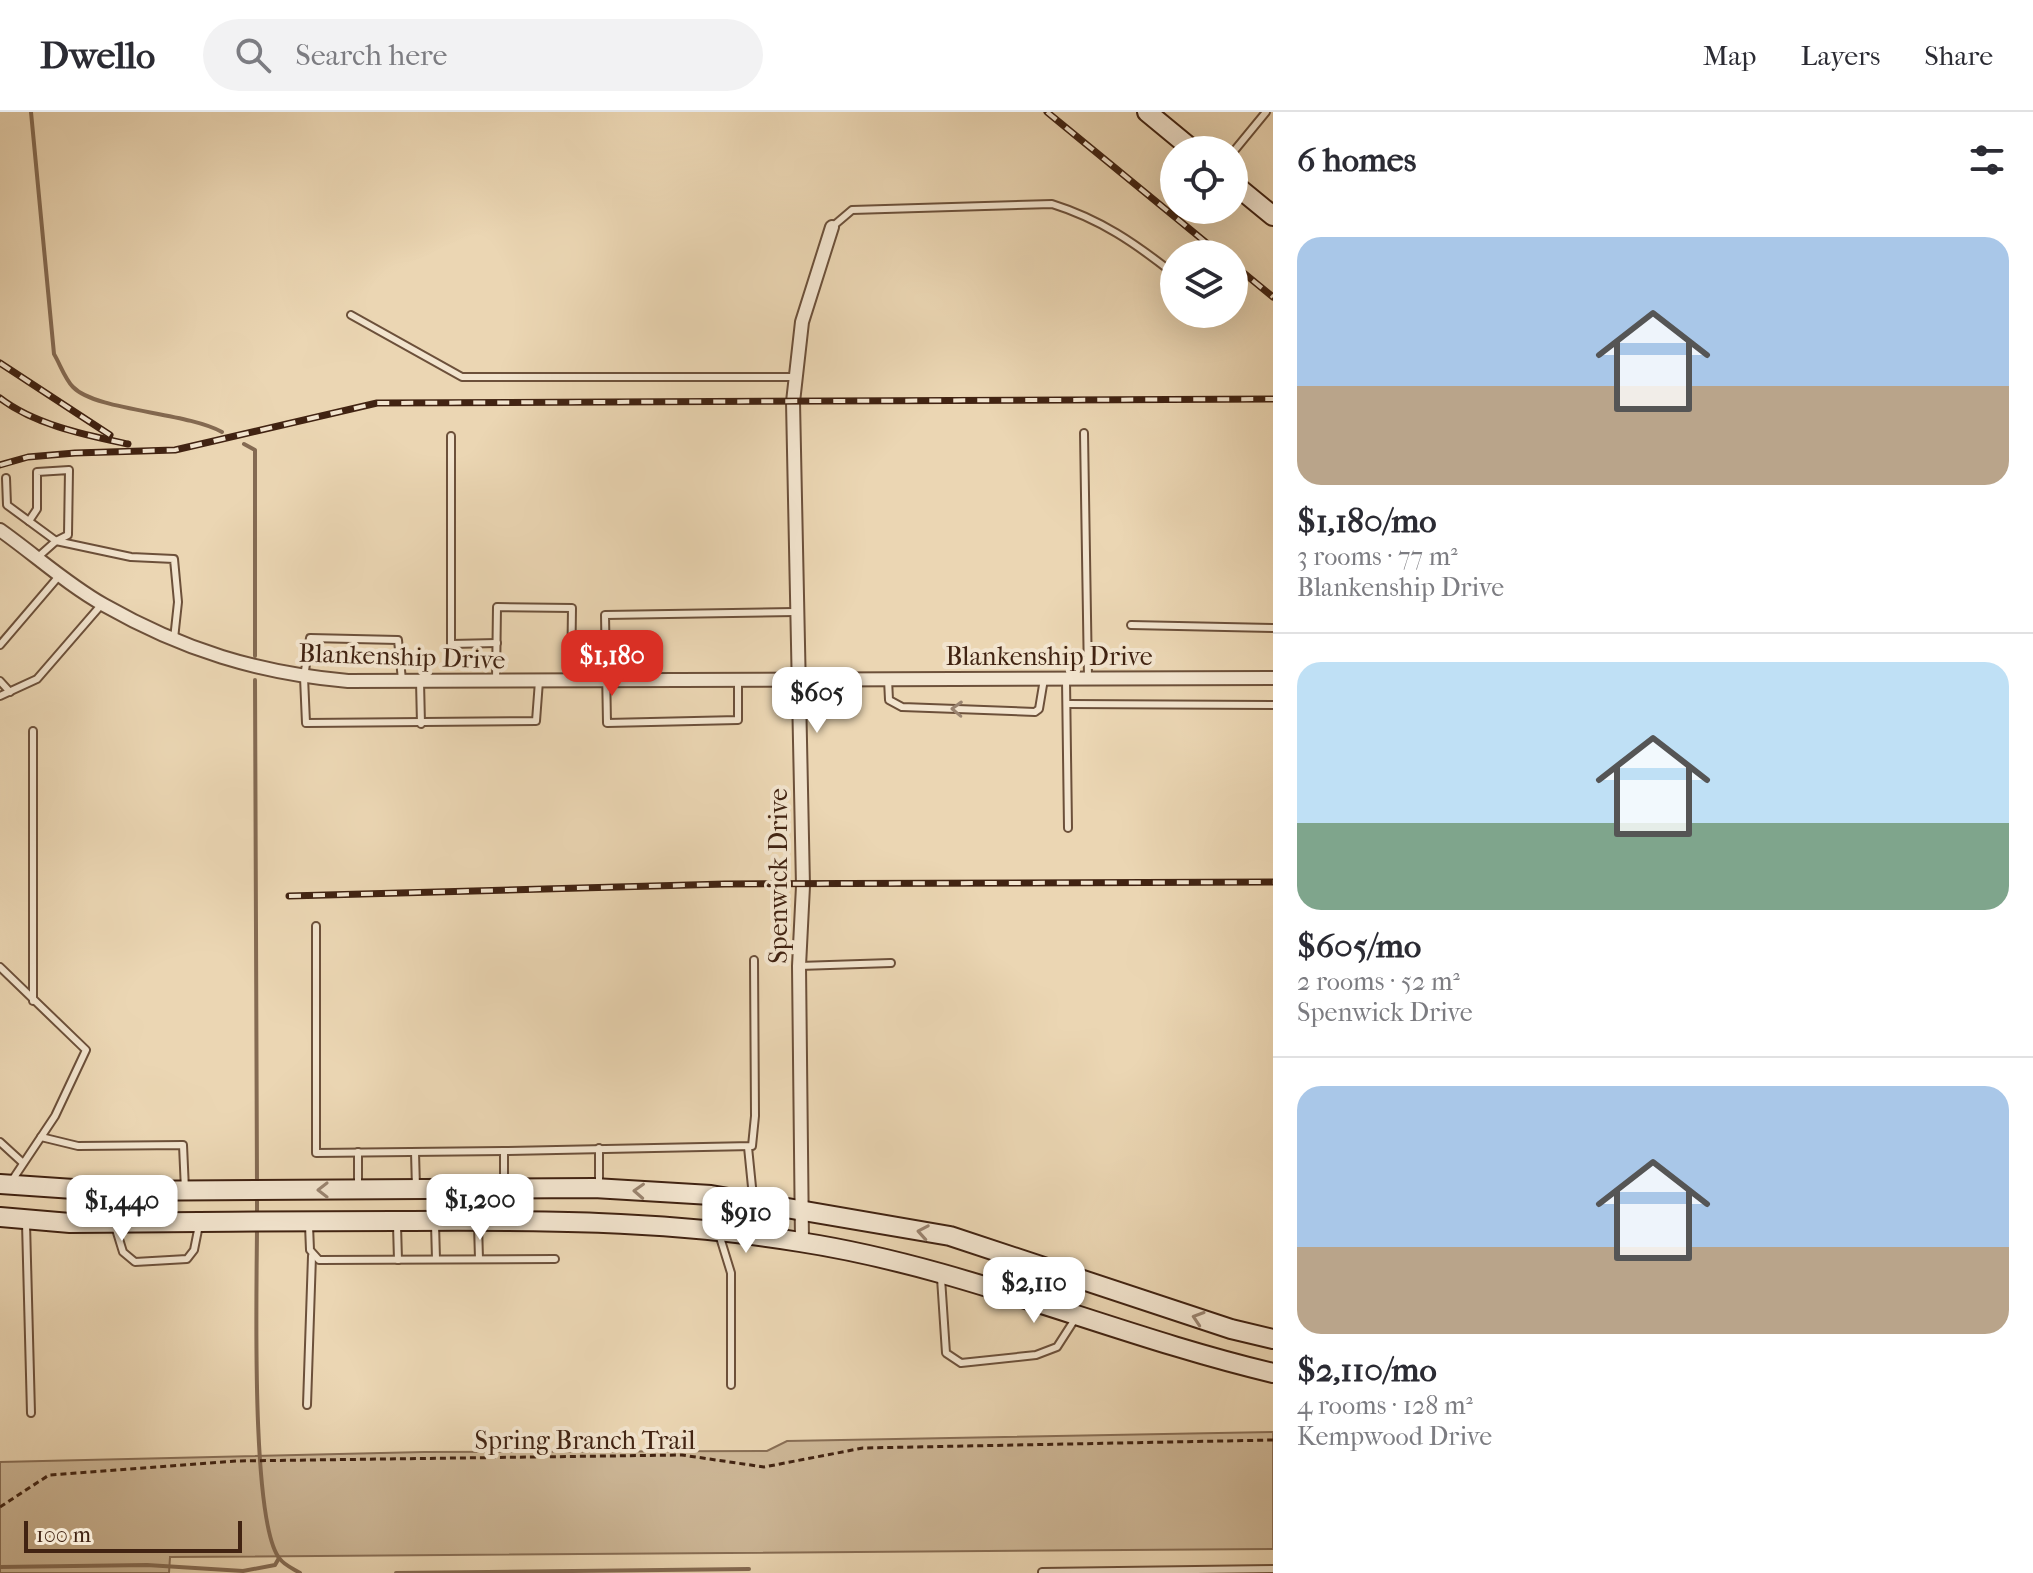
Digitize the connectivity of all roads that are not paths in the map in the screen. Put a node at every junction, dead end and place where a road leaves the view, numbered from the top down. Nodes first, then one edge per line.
1 (1147, 112) edge
2 (1266, 112) edge
3 (1176, 136) edge
4 (1246, 136) edge
5 (1248, 195) edge
6 (1273, 216) edge
7 (832, 227) joint
8 (1160, 263) edge
9 (351, 315) dead end
10 (796, 377) junction
11 (1084, 433) dead end
12 (451, 436) dead end
13 (6, 478) dead end
14 (29, 521) junction
15 (0, 530) edge
16 (56, 541) junction
17 (38, 557) junction
18 (62, 573) junction
19 (102, 604) junction
20 (795, 612) junction
21 (1131, 625) dead end
22 (1273, 628) edge
23 (174, 639) junction
24 (497, 643) junction
25 (0, 645) edge
26 (304, 677) junction
27 (1044, 677) junction
28 (1066, 677) junction
29 (1088, 677) junction
30 (1273, 678) edge
31 (888, 679) junction
32 (402, 680) junction
33 (606, 680) junction
34 (738, 680) junction
35 (0, 681) edge
36 (420, 681) junction
37 (496, 681) junction
38 (539, 681) junction
39 (571, 681) junction
40 (797, 681) junction
41 (10, 692) junction
42 (0, 696) edge
43 (1067, 704) junction
44 (1273, 705) edge
45 (421, 724) junction
46 (33, 731) dead end
47 (1068, 828) dead end
48 (316, 926) dead end
49 (754, 960) dead end
50 (891, 963) dead end
51 (799, 966) junction
52 (0, 967) edge
53 (33, 1001) junction
54 (41, 1137) junction
55 (0, 1142) edge
56 (748, 1147) junction
57 (599, 1148) junction
58 (504, 1151) junction
59 (358, 1152) junction
60 (415, 1152) junction
61 (23, 1163) junction
62 (4, 1185) edge
63 (504, 1188) junction
64 (599, 1188) junction
65 (416, 1189) junction
66 (358, 1190) junction
67 (185, 1191) junction
68 (753, 1201) junction
69 (802, 1209) junction
70 (0, 1217) edge
71 (26, 1219) junction
72 (505, 1220) junction
73 (309, 1221) junction
74 (397, 1221) junction
75 (435, 1221) junction
76 (478, 1221) junction
77 (115, 1222) junction
78 (193, 1222) junction
79 (718, 1230) junction
80 (802, 1242) junction
81 (312, 1256) junction
82 (436, 1259) junction
83 (479, 1259) junction
84 (555, 1259) dead end
85 (398, 1260) junction
86 (942, 1271) junction
87 (1076, 1317) junction
88 (1273, 1339) edge
89 (1273, 1373) edge
90 (731, 1385) dead end
91 (307, 1405) dead end
92 (31, 1413) dead end
93 (1273, 1569) edge
94 (1042, 1572) edge

1 - 3 main road
2 - 4 lane
5 - 6 main road
7 - 8 lane
7 - 10 street, Spenwick Drive
9 - 10 lane
10 - 20 street, Spenwick Drive
11 - 29 lane
12 - 24 lane
13 - 14 lane
14 - 16 lane
14 - 16 lane
15 - 17 street, Blankenship Drive
16 - 17 lane
16 - 23 lane
17 - 18 street, Blankenship Drive
18 - 19 street, Blankenship Drive
18 - 25 lane
19 - 23 street, Blankenship Drive
19 - 41 lane
20 - 33 lane
20 - 40 street, Spenwick Drive
21 - 22 lane
23 - 26 street, Blankenship Drive
24 - 37 lane
24 - 39 lane
26 - 32 street, Blankenship Drive
26 - 32 lane
26 - 45 lane
27 - 28 street, Blankenship Drive
27 - 31 street, Blankenship Drive
27 -> 31 lane
28 - 29 street, Blankenship Drive
28 - 43 lane
29 - 30 street, Blankenship Drive
31 - 40 street, Blankenship Drive
32 - 36 street, Blankenship Drive
33 - 34 street, Blankenship Drive
33 - 34 lane
33 - 39 street, Blankenship Drive
34 - 40 street, Blankenship Drive
35 - 41 lane
36 - 37 street, Blankenship Drive
36 - 45 lane
37 - 38 street, Blankenship Drive
38 - 39 street, Blankenship Drive
38 - 45 lane
40 - 51 street, Spenwick Drive
41 - 42 lane
43 - 44 lane
43 - 47 lane
46 - 53 lane
48 - 59 lane
49 - 56 lane
50 - 51 lane
51 - 69 street, Spenwick Drive
52 - 53 lane
53 - 54 lane
54 - 61 lane
54 - 67 lane
55 - 61 lane
56 - 57 lane
56 - 68 lane
57 - 58 lane
57 - 64 lane
58 - 60 lane
58 - 63 lane
59 - 60 lane
59 - 66 lane
60 - 65 lane
61 - 62 lane
62 - 67 main road
63 - 64 main road
63 - 65 main road
63 - 72 main road
68 -> 64 main road
65 - 66 main road
66 -> 67 main road
67 - 78 main road
68 - 69 main road
69 - 80 street, Spenwick Drive
88 -> 69 main road
70 - 71 main road
71 - 77 main road
71 - 92 lane
72 - 76 main road
72 - 79 main road
73 - 74 main road
73 - 78 main road
73 - 81 lane
74 - 75 main road
74 - 85 lane
75 - 76 main road
75 - 82 lane
76 - 83 lane
77 - 78 main road
77 - 78 lane
79 - 80 main road
79 - 90 lane
80 - 86 main road
81 - 85 lane
81 - 91 lane
82 - 83 lane
82 - 85 lane
83 - 84 lane
86 - 87 main road
86 - 87 lane
87 - 89 main road
93 - 94 lane

